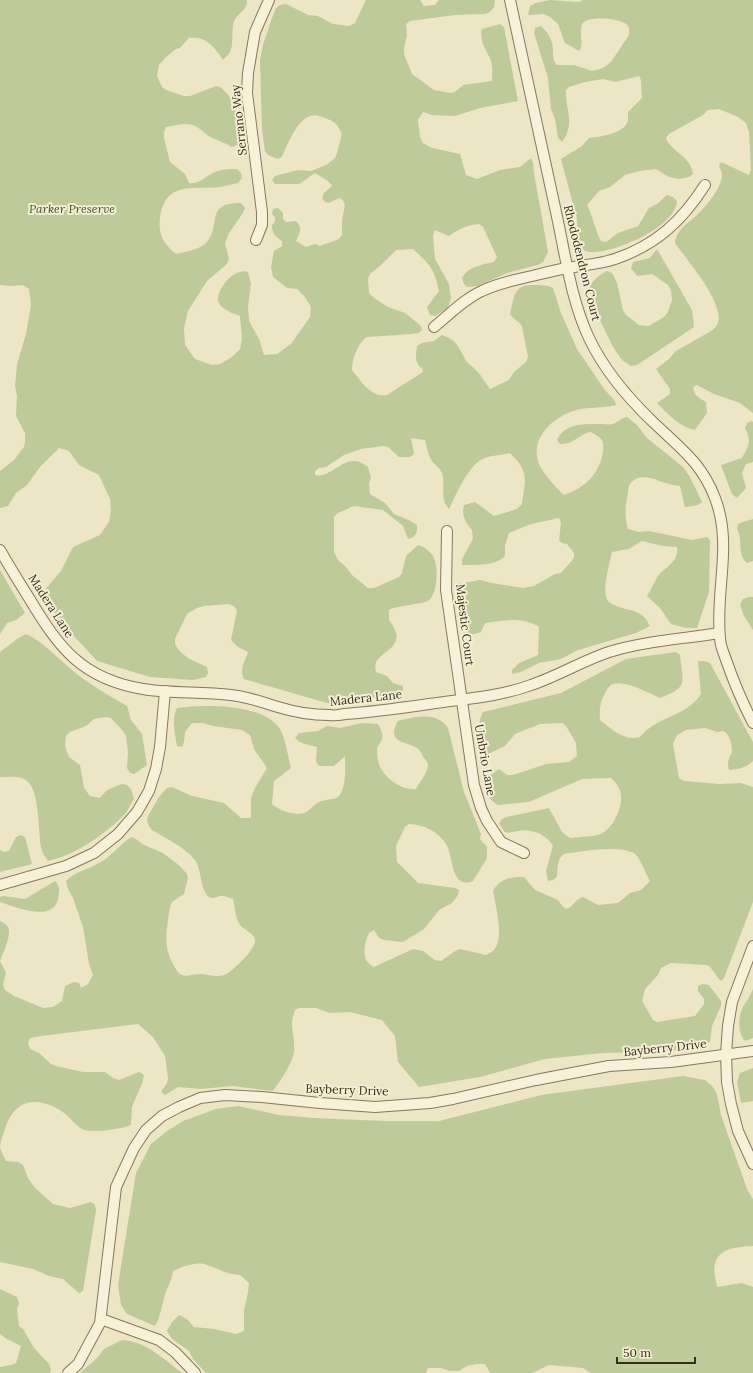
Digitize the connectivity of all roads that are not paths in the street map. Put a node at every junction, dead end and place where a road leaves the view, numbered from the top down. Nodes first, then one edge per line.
1 (269, 0) edge
2 (510, 0) edge
3 (704, 185) dead end
4 (256, 240) dead end
5 (568, 268) junction
6 (434, 327) dead end
7 (447, 531) dead end
8 (0, 550) edge
9 (719, 633) junction
10 (165, 691) junction
11 (462, 699) junction
12 (753, 723) edge
13 (524, 853) dead end
14 (0, 885) edge
15 (753, 946) edge
16 (753, 1051) edge
17 (726, 1054) junction
18 (753, 1164) edge
19 (100, 1319) junction
20 (68, 1373) edge
21 (195, 1373) edge

1 - 4 street, Serrano Way
2 - 5 street, Rhododendron Court
3 - 5 street
5 - 6 street
5 - 9 street, Rhododendron Court
7 - 11 street, Majestic Court
8 - 10 street, Madera Lane
9 - 11 street, Madera Lane
9 - 12 street, Rhododendron Court
10 - 11 street, Madera Lane
10 - 14 street
11 - 13 street, Umbrio Lane
15 - 17 street
16 - 17 street, Bayberry Drive
17 - 18 street
17 - 19 street, Bayberry Drive
19 - 20 street
19 - 21 street

